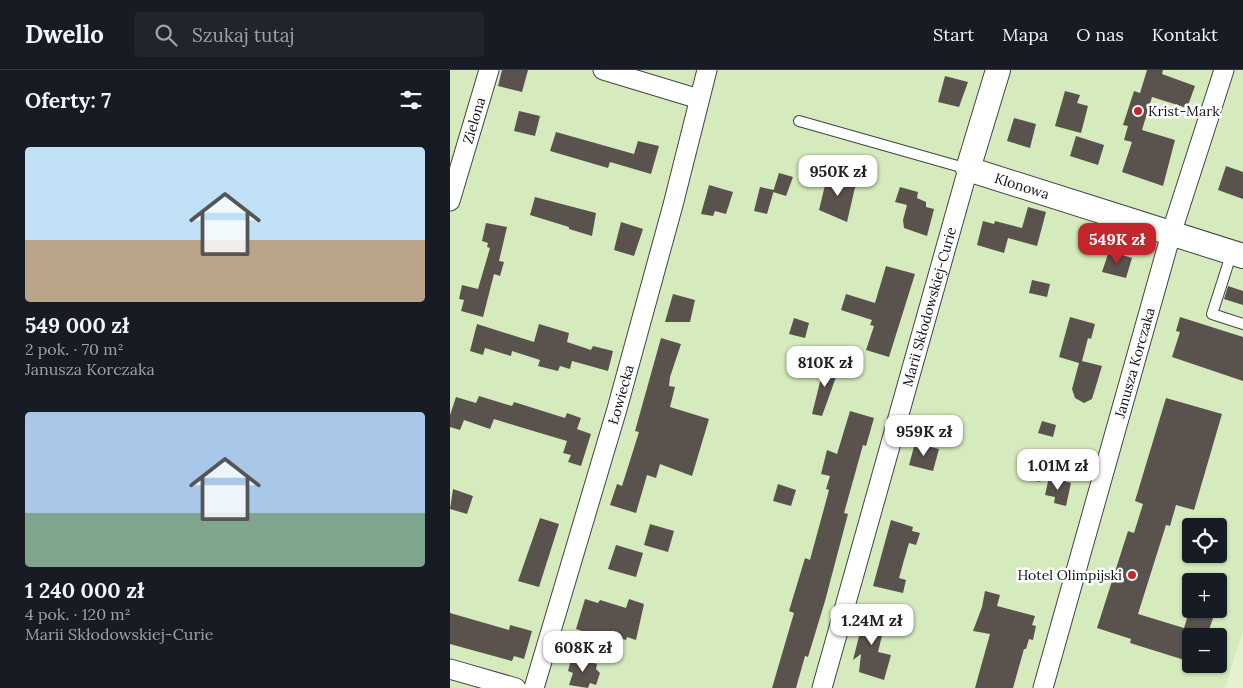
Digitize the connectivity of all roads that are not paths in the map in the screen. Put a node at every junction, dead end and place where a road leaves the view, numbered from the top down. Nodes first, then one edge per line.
1 (489, 70) edge
2 (603, 70) edge
3 (707, 70) edge
4 (998, 70) edge
5 (1224, 70) edge
6 (699, 100) junction
7 (799, 121) dead end
8 (968, 169) junction
9 (450, 201) edge
10 (1171, 234) junction
11 (1237, 254) edge
12 (1243, 324) edge
13 (455, 676) edge
14 (516, 688) edge
15 (534, 688) edge
16 (822, 688) edge
17 (1043, 688) edge

1 - 9 street, Zielona
2 - 6 street
3 - 6 street, Łowiecka
4 - 8 street, Marii Skłodowskiej-Curie
5 - 10 street, Janusza Korczaka
6 - 15 street, Łowiecka
7 - 8 lane, Klonowa
8 - 10 street, Klonowa
8 - 16 street, Marii Skłodowskiej-Curie
10 - 11 street, Klonowa
10 - 17 street, Janusza Korczaka
11 - 12 lane
13 - 14 street

